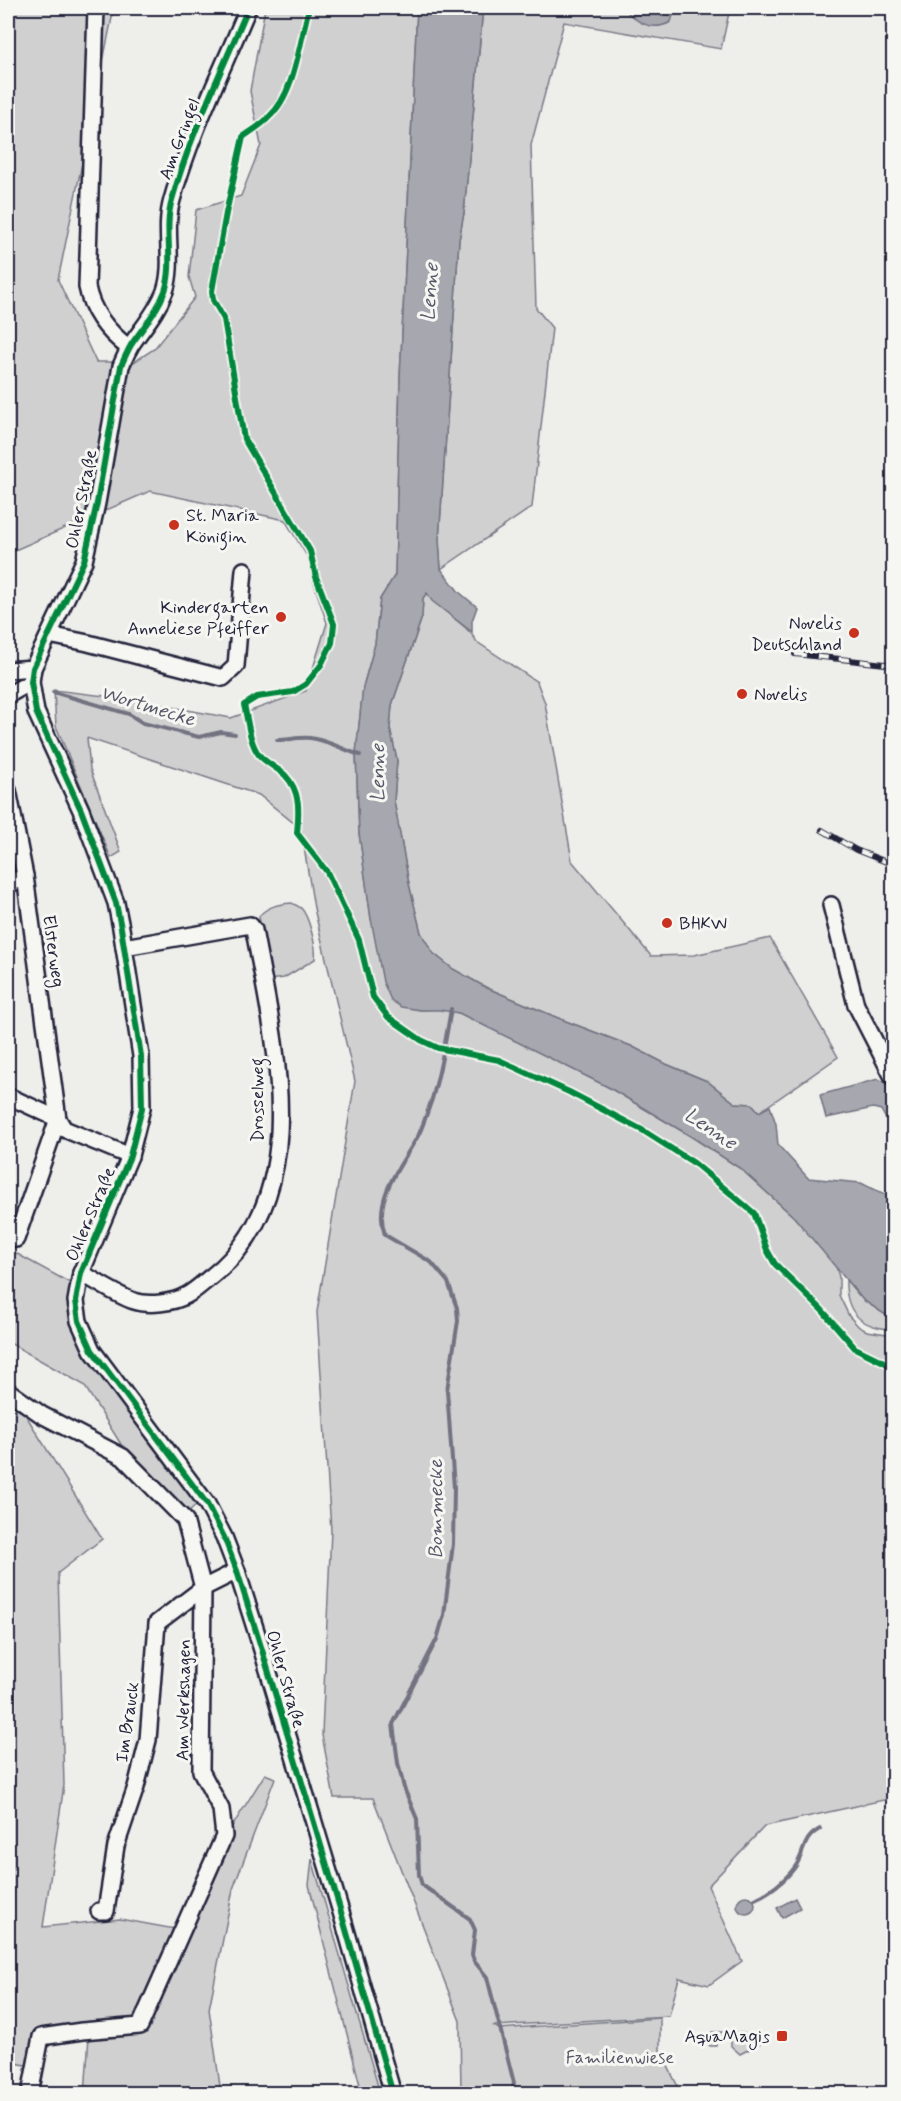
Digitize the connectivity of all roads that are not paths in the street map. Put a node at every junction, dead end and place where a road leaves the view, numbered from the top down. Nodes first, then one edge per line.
1 (96, 8) edge
2 (248, 8) edge
3 (129, 348) junction
4 (244, 570) dead end
5 (48, 635) junction
6 (8, 670) edge
7 (32, 675) junction
8 (8, 695) edge
9 (8, 790) edge
10 (24, 876) junction
11 (8, 885) edge
12 (831, 905) dead end
13 (124, 947) junction
14 (894, 1079) edge
15 (8, 1096) edge
16 (58, 1119) junction
17 (130, 1156) junction
18 (16, 1239) dead end
19 (81, 1273) junction
20 (8, 1391) edge
21 (237, 1571) junction
22 (203, 1588) junction
23 (99, 1911) dead end
24 (30, 2094) edge
25 (393, 2094) edge

1 - 3 street
2 - 3 street, Am Gringel
3 - 5 street, Ohler Straße
4 - 5 street
5 - 7 street, Ohler Straße
6 - 7 street
7 - 8 street
7 - 13 street, Ohler Straße
9 - 10 street, Elsterweg
10 - 11 street
10 - 16 street, Elsterweg
12 - 14 street
13 - 17 street, Ohler Straße
13 - 19 street, Drosselweg
15 - 16 street
16 - 17 street
16 - 18 street
17 - 19 street, Ohler Straße
19 - 21 street, Ohler Straße
20 - 22 street, Am Werkshagen
21 - 22 street, Im Brauck
21 - 25 street, Ohler Straße
22 - 23 street, Im Brauck
22 - 24 street, Am Werkshagen

